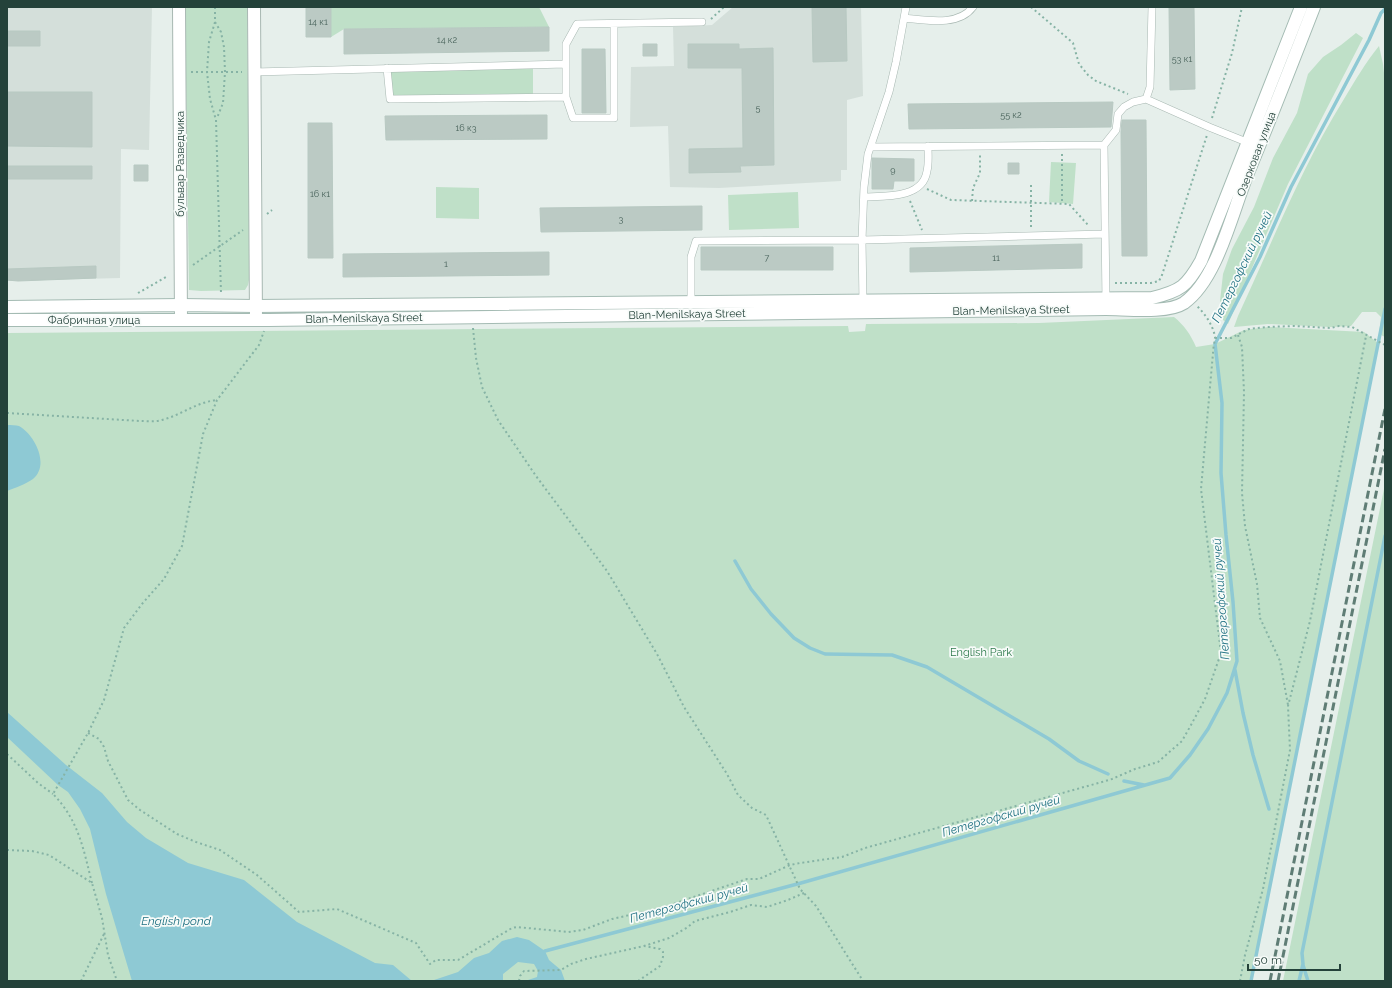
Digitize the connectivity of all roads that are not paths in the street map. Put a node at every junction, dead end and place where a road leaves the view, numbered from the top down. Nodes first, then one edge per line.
1 (179, 7) edge
2 (254, 7) edge
3 (906, 7) edge
4 (973, 7) edge
5 (1152, 7) edge
6 (1301, 7) edge
7 (1314, 7) edge
8 (904, 18) junction
9 (702, 22) road end
10 (614, 24) junction
11 (566, 64) junction
12 (387, 68) junction
13 (254, 72) junction
14 (566, 97) junction
15 (1146, 99) junction
16 (1247, 142) junction
17 (1104, 145) junction
18 (928, 146) junction
19 (870, 147) junction
20 (1259, 147) junction
21 (864, 197) junction
22 (1105, 234) junction
23 (862, 240) junction
24 (1184, 286) joint
25 (1190, 297) joint
26 (691, 302) junction
27 (1106, 304) junction
28 (181, 305) junction
29 (7, 306) edge
30 (256, 306) junction
31 (863, 306) junction
32 (691, 314) junction
33 (7, 320) edge
34 (181, 320) junction
35 (256, 320) junction

1 - 28 street, бульвар Разведчика
2 - 13 street
3 - 8 lane
4 - 8 lane
5 - 15 lane
6 - 16 street, Озерковая улица
7 - 20 street, Озерковая улица
8 - 19 lane
9 - 10 lane
10 - 11 lane
10 - 14 lane
11 - 12 lane
11 - 14 lane
12 - 13 lane
12 - 14 lane
13 - 30 street
15 - 16 lane
15 - 17 lane
16 - 20 lane
16 - 24 street, Озерковая улица
17 - 18 lane
17 - 22 lane
18 - 19 lane
18 - 21 lane
19 - 21 lane
20 - 25 street, Озерковая улица
21 - 23 lane
22 - 23 lane
22 - 27 lane
23 - 26 lane
23 - 31 lane
24 - 27 street, Blan-Menilskaya Street
25 - 27 street, Blan-Menilskaya Street
26 - 30 street, Blan-Menilskaya Street
26 - 31 street, Blan-Menilskaya Street
26 - 32 lane
27 - 31 street, Blan-Menilskaya Street
28 - 29 street, Фабричная улица
28 - 30 street, Blan-Menilskaya Street
28 - 34 street, бульвар Разведчика
30 - 35 street
31 - 32 street, Blan-Menilskaya Street
32 - 35 street, Blan-Menilskaya Street
33 - 34 street, Фабричная улица
34 - 35 street, Blan-Menilskaya Street

